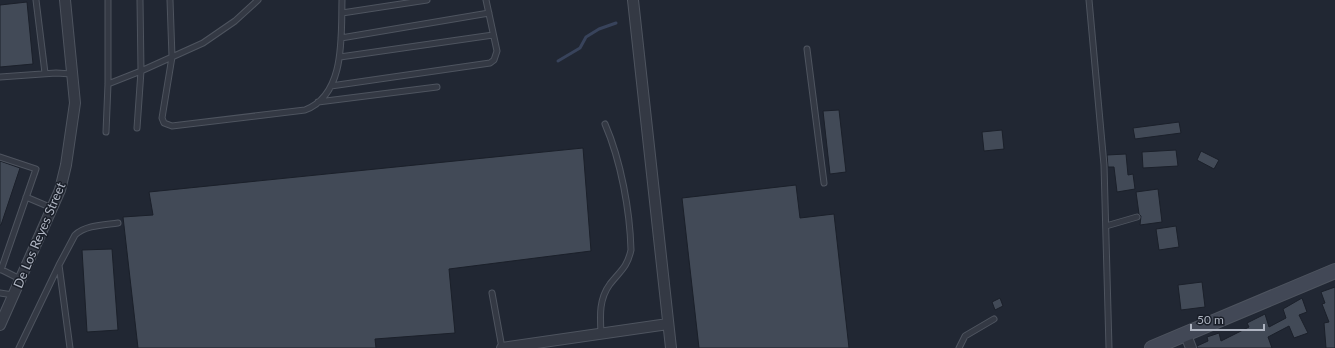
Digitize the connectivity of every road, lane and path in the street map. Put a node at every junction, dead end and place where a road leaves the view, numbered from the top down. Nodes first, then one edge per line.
1 (36, 0) edge
2 (65, 0) edge
3 (108, 0) edge
4 (140, 0) edge
5 (170, 0) edge
6 (258, 0) edge
7 (342, 0) edge
8 (427, 0) edge
9 (486, 0) edge
10 (633, 0) edge
11 (1089, 0) edge
12 (342, 13) junction
13 (489, 13) junction
14 (493, 35) junction
15 (341, 38) junction
16 (807, 49) dead end
17 (172, 57) junction
18 (340, 57) junction
19 (141, 71) junction
20 (45, 73) junction
21 (72, 74) junction
22 (0, 77) edge
23 (108, 84) junction
24 (331, 86) junction
25 (437, 87) dead end
26 (318, 102) junction
27 (605, 124) dead end
28 (137, 128) dead end
29 (106, 132) dead end
30 (0, 157) edge
31 (824, 183) dead end
32 (26, 197) junction
33 (52, 208) junction
34 (1137, 217) dead end
35 (118, 223) dead end
36 (1106, 226) junction
37 (59, 265) junction
38 (0, 269) edge
39 (1335, 271) edge
40 (20, 279) junction
41 (0, 293) edge
42 (492, 293) dead end
43 (13, 295) junction
44 (994, 319) dead end
45 (668, 324) junction
46 (0, 325) edge
47 (601, 333) junction
48 (1189, 342) edge
49 (513, 347) edge
50 (19, 348) edge
51 (70, 348) edge
52 (502, 348) edge
53 (671, 348) edge
54 (959, 348) edge
55 (1109, 348) edge
56 (1152, 348) edge

1 - 20 lane
2 - 21 street, De Los Reyes Street
3 - 23 lane
4 - 19 lane
5 - 17 lane
6 - 17 lane
7 - 12 lane
8 - 12 lane
9 - 13 lane
10 - 45 street
11 - 36 lane
12 - 15 lane
13 - 14 lane
13 - 15 lane
14 - 18 lane
14 - 24 lane
15 - 18 lane
16 - 31 lane
17 - 19 lane
17 - 26 lane
18 - 24 lane
19 - 23 lane
19 - 28 lane
20 - 21 lane
20 - 22 lane
21 - 33 street, De Los Reyes Street
23 - 29 lane
24 - 26 lane
25 - 26 lane
27 - 47 lane
30 - 32 lane
32 - 33 lane
32 - 38 lane
33 - 40 street, De Los Reyes Street
34 - 36 lane
35 - 37 lane
36 - 55 lane
37 - 50 lane
37 - 51 lane
38 - 40 lane
39 - 48 main road
40 - 43 street, De Los Reyes Street
41 - 43 lane
42 - 52 lane
43 - 46 street, De Los Reyes Street
44 - 54 lane
45 - 47 street
45 - 53 street
47 - 49 street
48 - 56 main road
49 - 52 street

